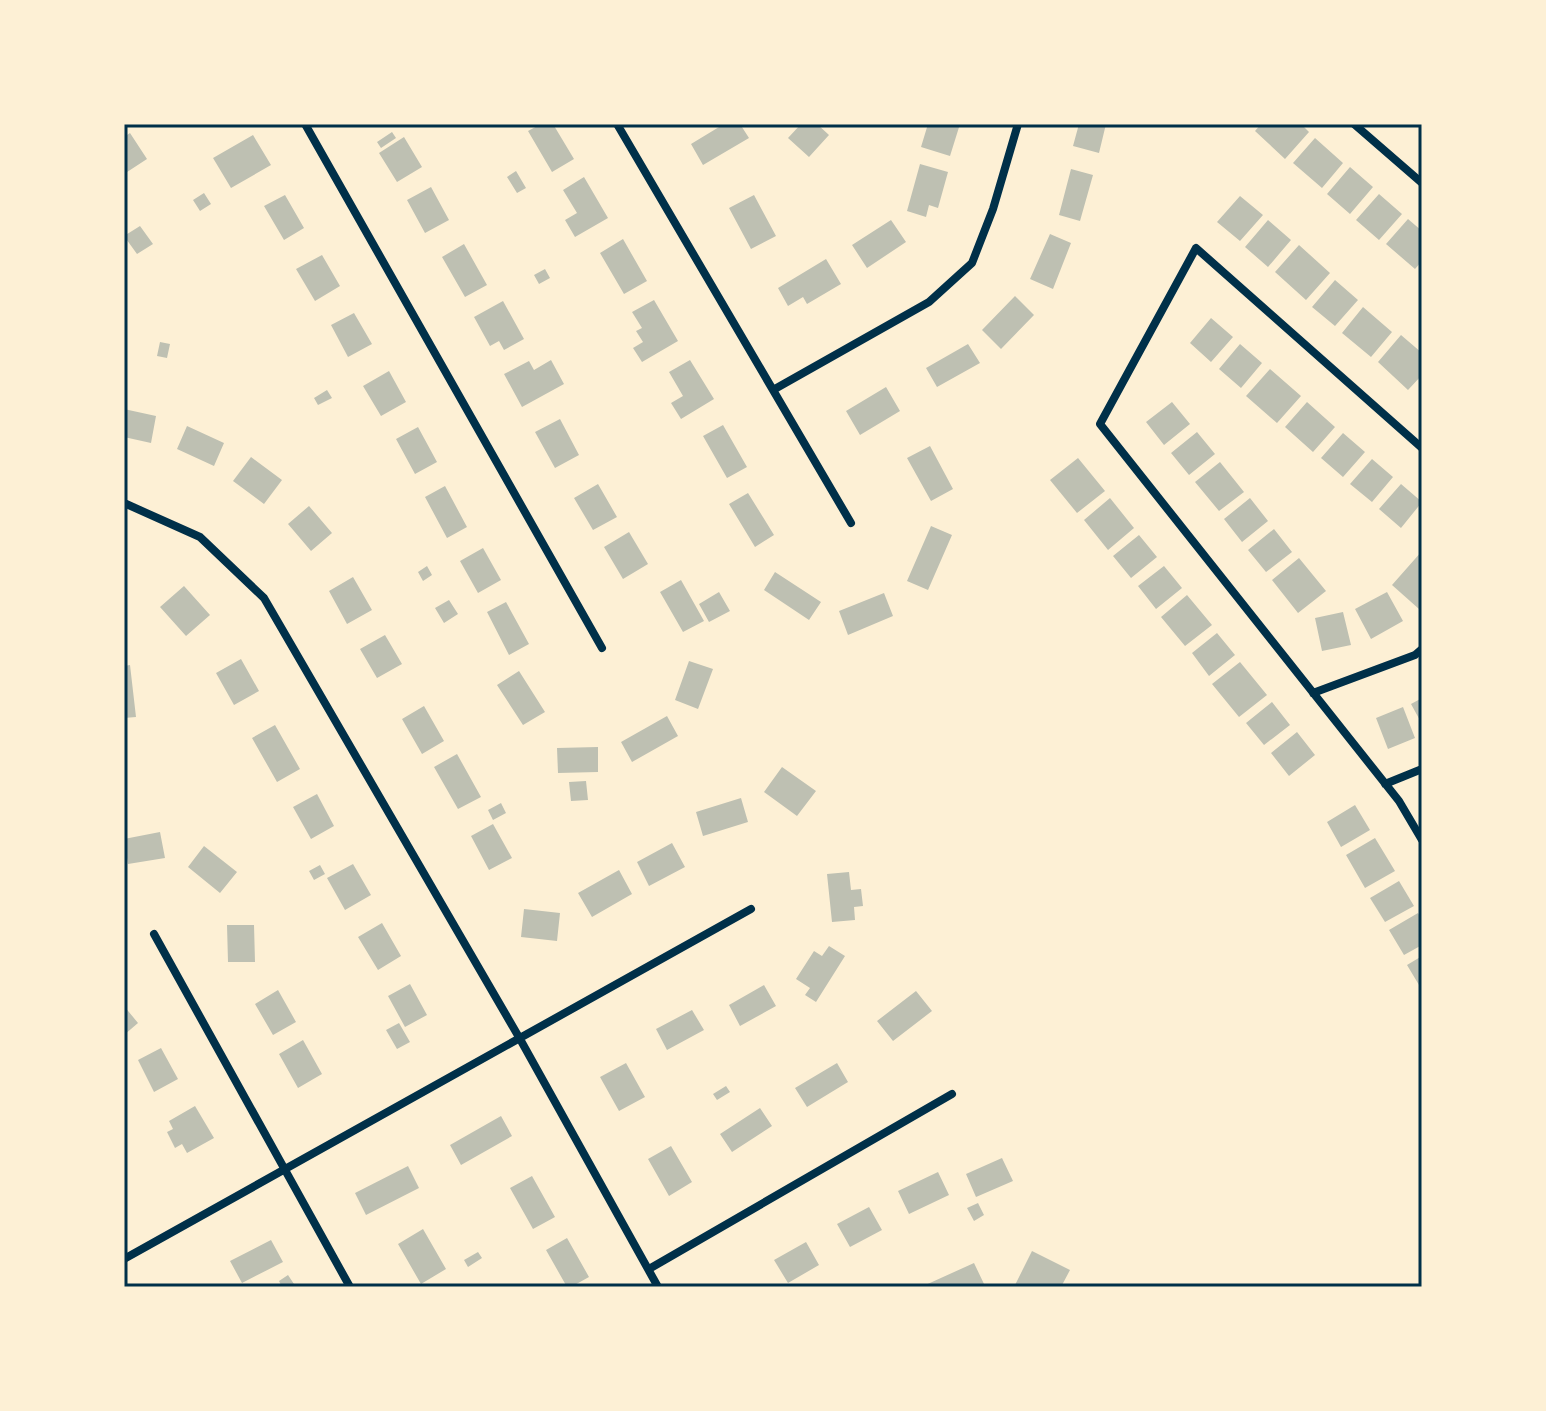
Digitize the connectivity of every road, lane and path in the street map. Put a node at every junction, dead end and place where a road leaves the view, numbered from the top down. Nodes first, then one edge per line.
1 (305, 124) edge
2 (1018, 124) edge
3 (1354, 124) edge
4 (620, 125) edge
5 (1422, 183) edge
6 (773, 390) junction
7 (1422, 448) edge
8 (124, 503) edge
9 (851, 523) dead end
10 (602, 648) dead end
11 (1422, 649) edge
12 (1313, 693) junction
13 (1422, 769) edge
14 (1385, 784) junction
15 (1422, 840) edge
16 (751, 909) dead end
17 (154, 934) dead end
18 (520, 1039) junction
19 (952, 1094) dead end
20 (285, 1170) junction
21 (124, 1259) edge
22 (649, 1269) junction
23 (350, 1287) edge
24 (658, 1287) edge

1 - 10 street
2 - 6 street
3 - 5 street
4 - 6 street
6 - 9 street
7 - 12 street
8 - 18 street
11 - 12 street
12 - 14 street
13 - 14 street
14 - 15 street
16 - 18 street
17 - 20 street
18 - 20 street
18 - 22 street
19 - 22 street
20 - 21 street
20 - 23 street
22 - 24 street

